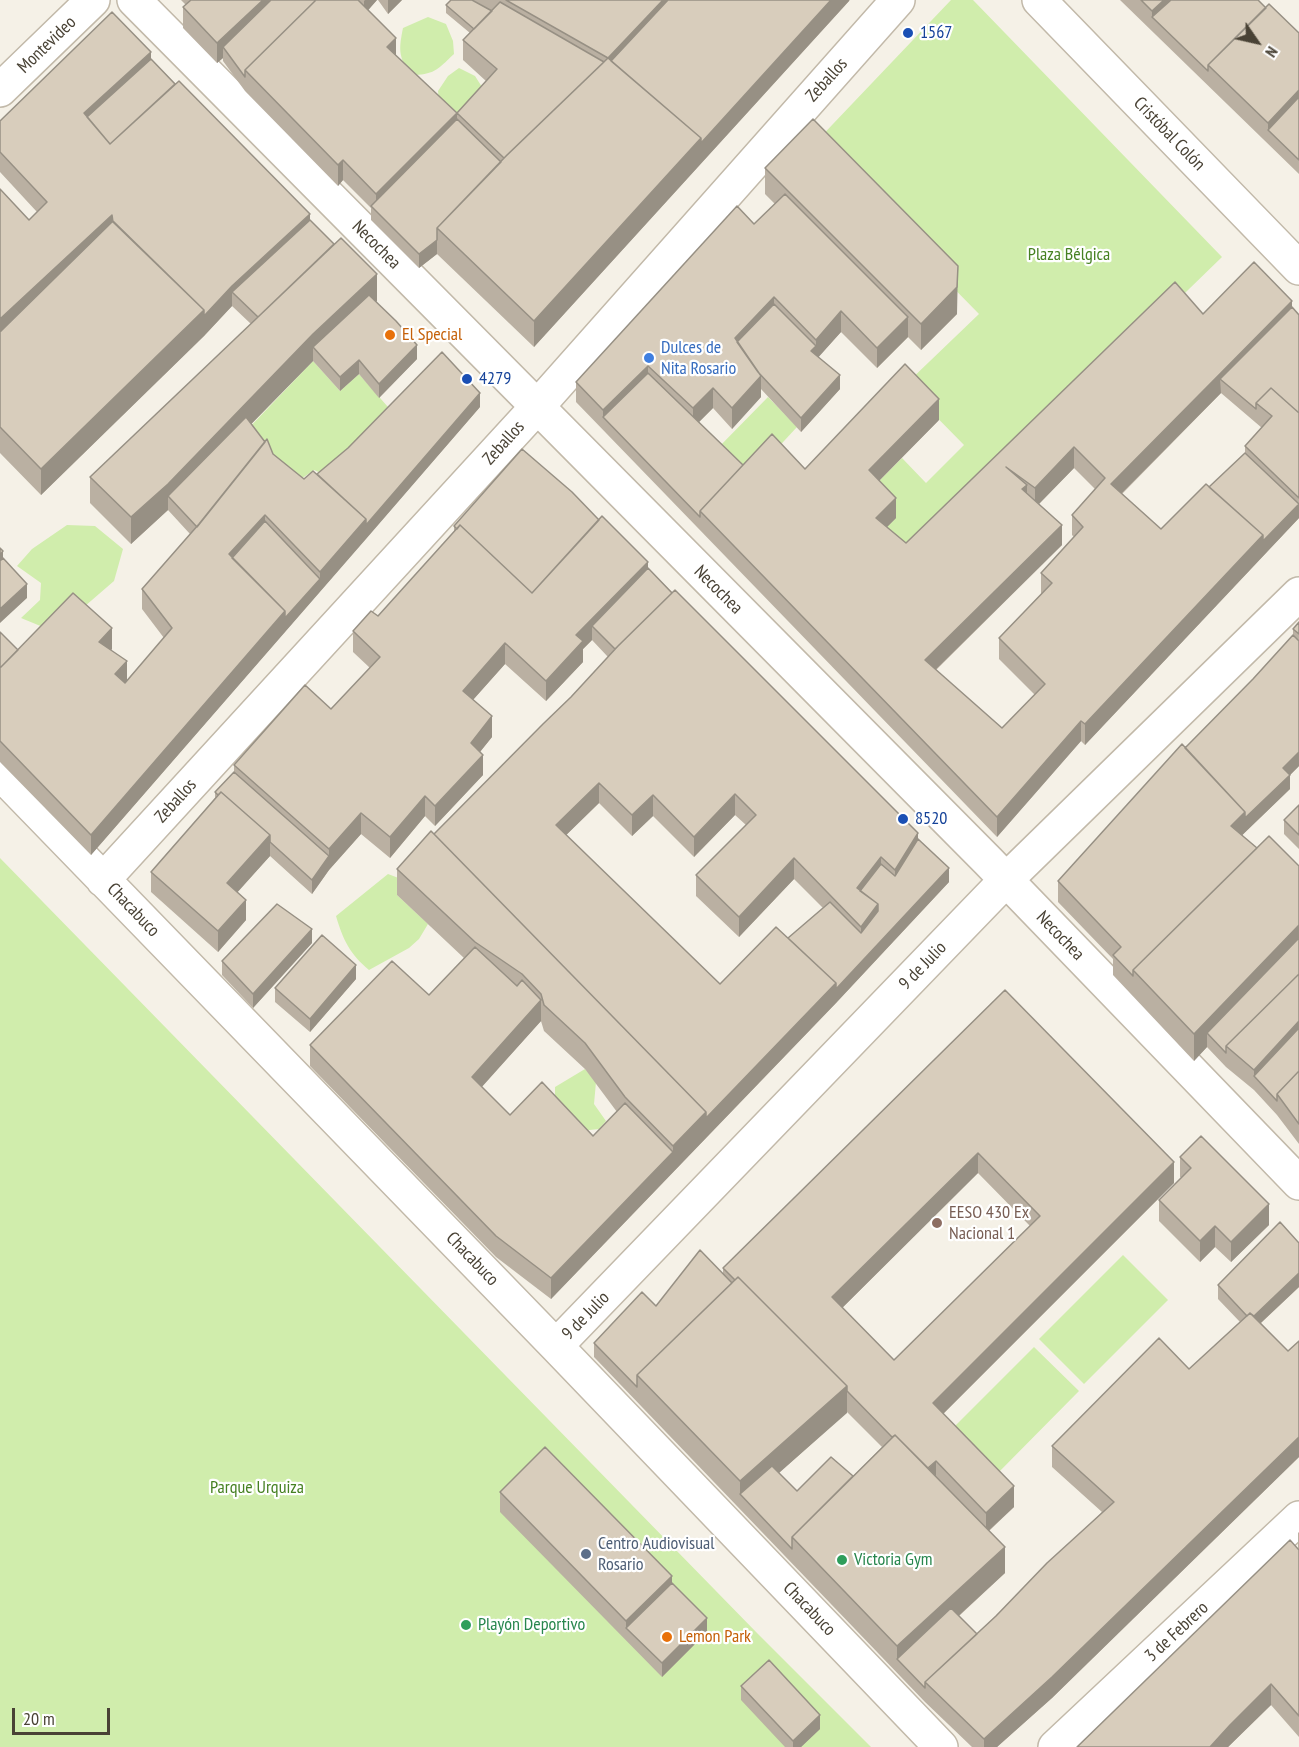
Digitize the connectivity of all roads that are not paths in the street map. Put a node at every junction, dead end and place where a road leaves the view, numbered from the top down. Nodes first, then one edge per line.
1 (93, 0) edge
2 (134, 0) edge
3 (898, 0) edge
4 (1039, 0) edge
5 (0, 90) edge
6 (1299, 268) edge
7 (537, 407) junction
8 (1299, 594) edge
9 (0, 773) edge
10 (104, 880) junction
11 (1006, 880) junction
12 (1299, 1183) edge
13 (556, 1346) junction
14 (1299, 1518) edge
15 (941, 1747) edge
16 (1055, 1747) edge

1 - 5 street, Montevideo
2 - 7 street, Necochea
3 - 7 street, Zeballos
4 - 6 street, Cristóbal Colón
7 - 10 street, Zeballos
7 - 11 street, Necochea
8 - 11 street, 9 de Julio
9 - 10 street, Chacabuco
10 - 13 street, Chacabuco
11 - 12 street, Necochea
11 - 13 street, 9 de Julio
13 - 15 street, Chacabuco
14 - 16 street, 3 de Febrero

